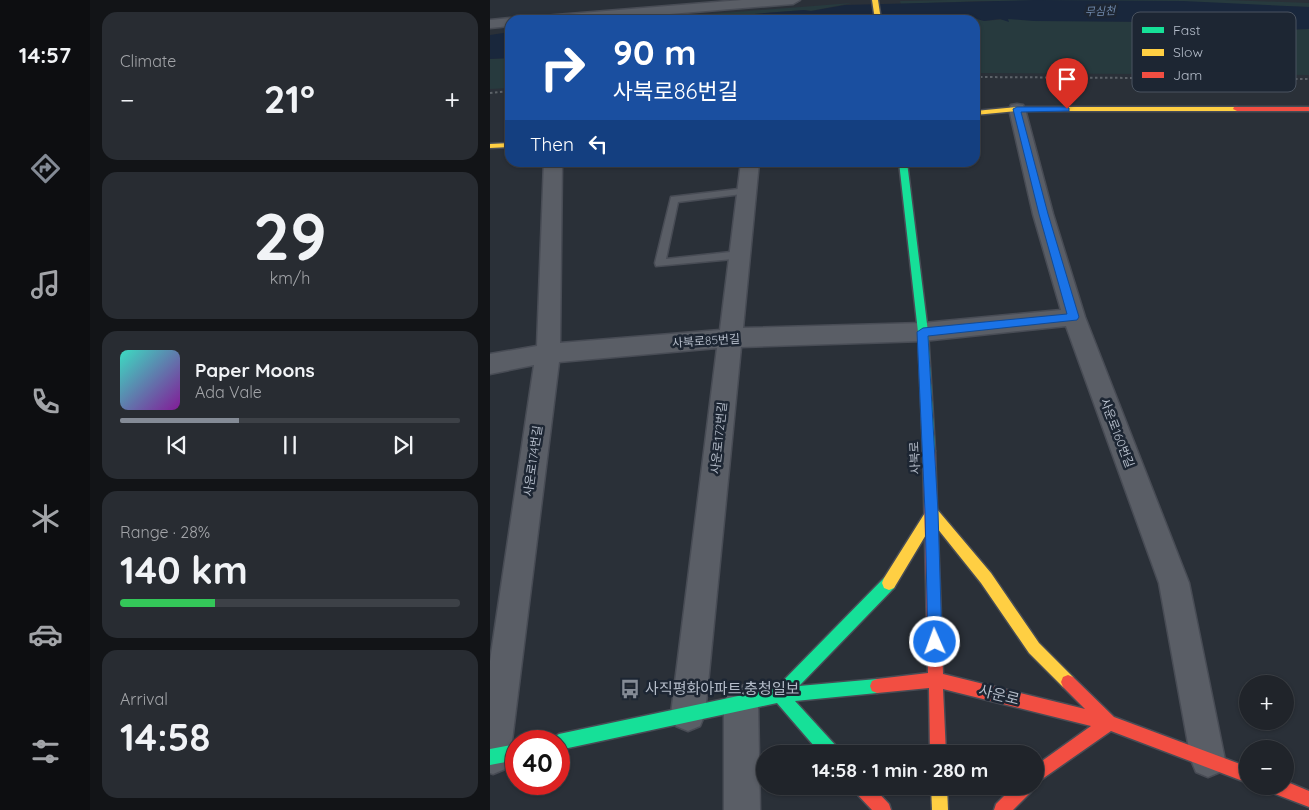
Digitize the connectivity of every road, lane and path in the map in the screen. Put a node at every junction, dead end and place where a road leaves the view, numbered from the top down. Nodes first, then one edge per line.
1 (793, 0) edge
2 (875, 0) edge
3 (606, 15) edge
4 (877, 15) edge
5 (505, 22) edge
6 (490, 24) edge
7 (980, 77) edge
8 (1132, 78) edge
9 (1296, 79) edge
10 (1309, 79) edge
11 (505, 92) edge
12 (490, 93) edge
13 (1017, 109) junction
14 (1309, 109) edge
15 (980, 113) edge
16 (505, 145) edge
17 (490, 146) edge
18 (553, 167) edge
19 (749, 167) edge
20 (904, 167) edge
21 (747, 191) junction
22 (740, 255) junction
23 (1074, 317) junction
24 (923, 332) junction
25 (731, 338) junction
26 (548, 353) junction
27 (490, 364) edge
28 (932, 512) junction
29 (936, 680) junction
30 (780, 695) junction
31 (741, 702) junction
32 (688, 714) junction
33 (1109, 723) junction
34 (570, 740) edge
35 (824, 745) edge
36 (938, 745) edge
37 (500, 755) edge
38 (1208, 760) junction
39 (1044, 770) edge
40 (1239, 772) edge
41 (1294, 793) edge
42 (869, 795) edge
43 (939, 795) edge
44 (1016, 795) edge
45 (1309, 799) edge
46 (742, 810) edge
47 (883, 810) edge
48 (940, 810) edge
49 (1002, 810) edge

1 - 3 street
2 - 4 street
5 - 6 street
7 - 8 path
9 - 10 path
11 - 12 path
13 - 14 street
13 - 15 street
13 - 23 street, 사운로160번길
16 - 17 street
18 - 26 street, 사운로174번길
19 - 21 street, 사운로172번길
20 - 24 street, 사북로
21 - 22 street, 사운로172번길
21 - 22 lane
22 - 25 street, 사운로172번길
23 - 24 street, 사북로85번길
23 - 38 street, 사운로160번길
24 - 25 street, 사북로85번길
24 - 28 street, 사북로
25 - 26 street, 사북로85번길
25 - 32 street, 사운로172번길
26 - 27 street, 사북로85번길
26 - 37 street, 사운로174번길
28 - 29 street, 사북로
28 - 30 street
28 - 33 street
29 - 30 street, 사운로
29 - 33 street, 사운로
29 - 36 street, 사북로
30 - 31 street, 사운로
30 - 35 street
31 - 32 street, 사운로
31 - 46 street
32 - 34 street, 사운로
33 - 38 street, 사운로
33 - 39 street
38 - 40 street, 사운로
41 - 45 street
42 - 47 street
43 - 48 street
44 - 49 street

